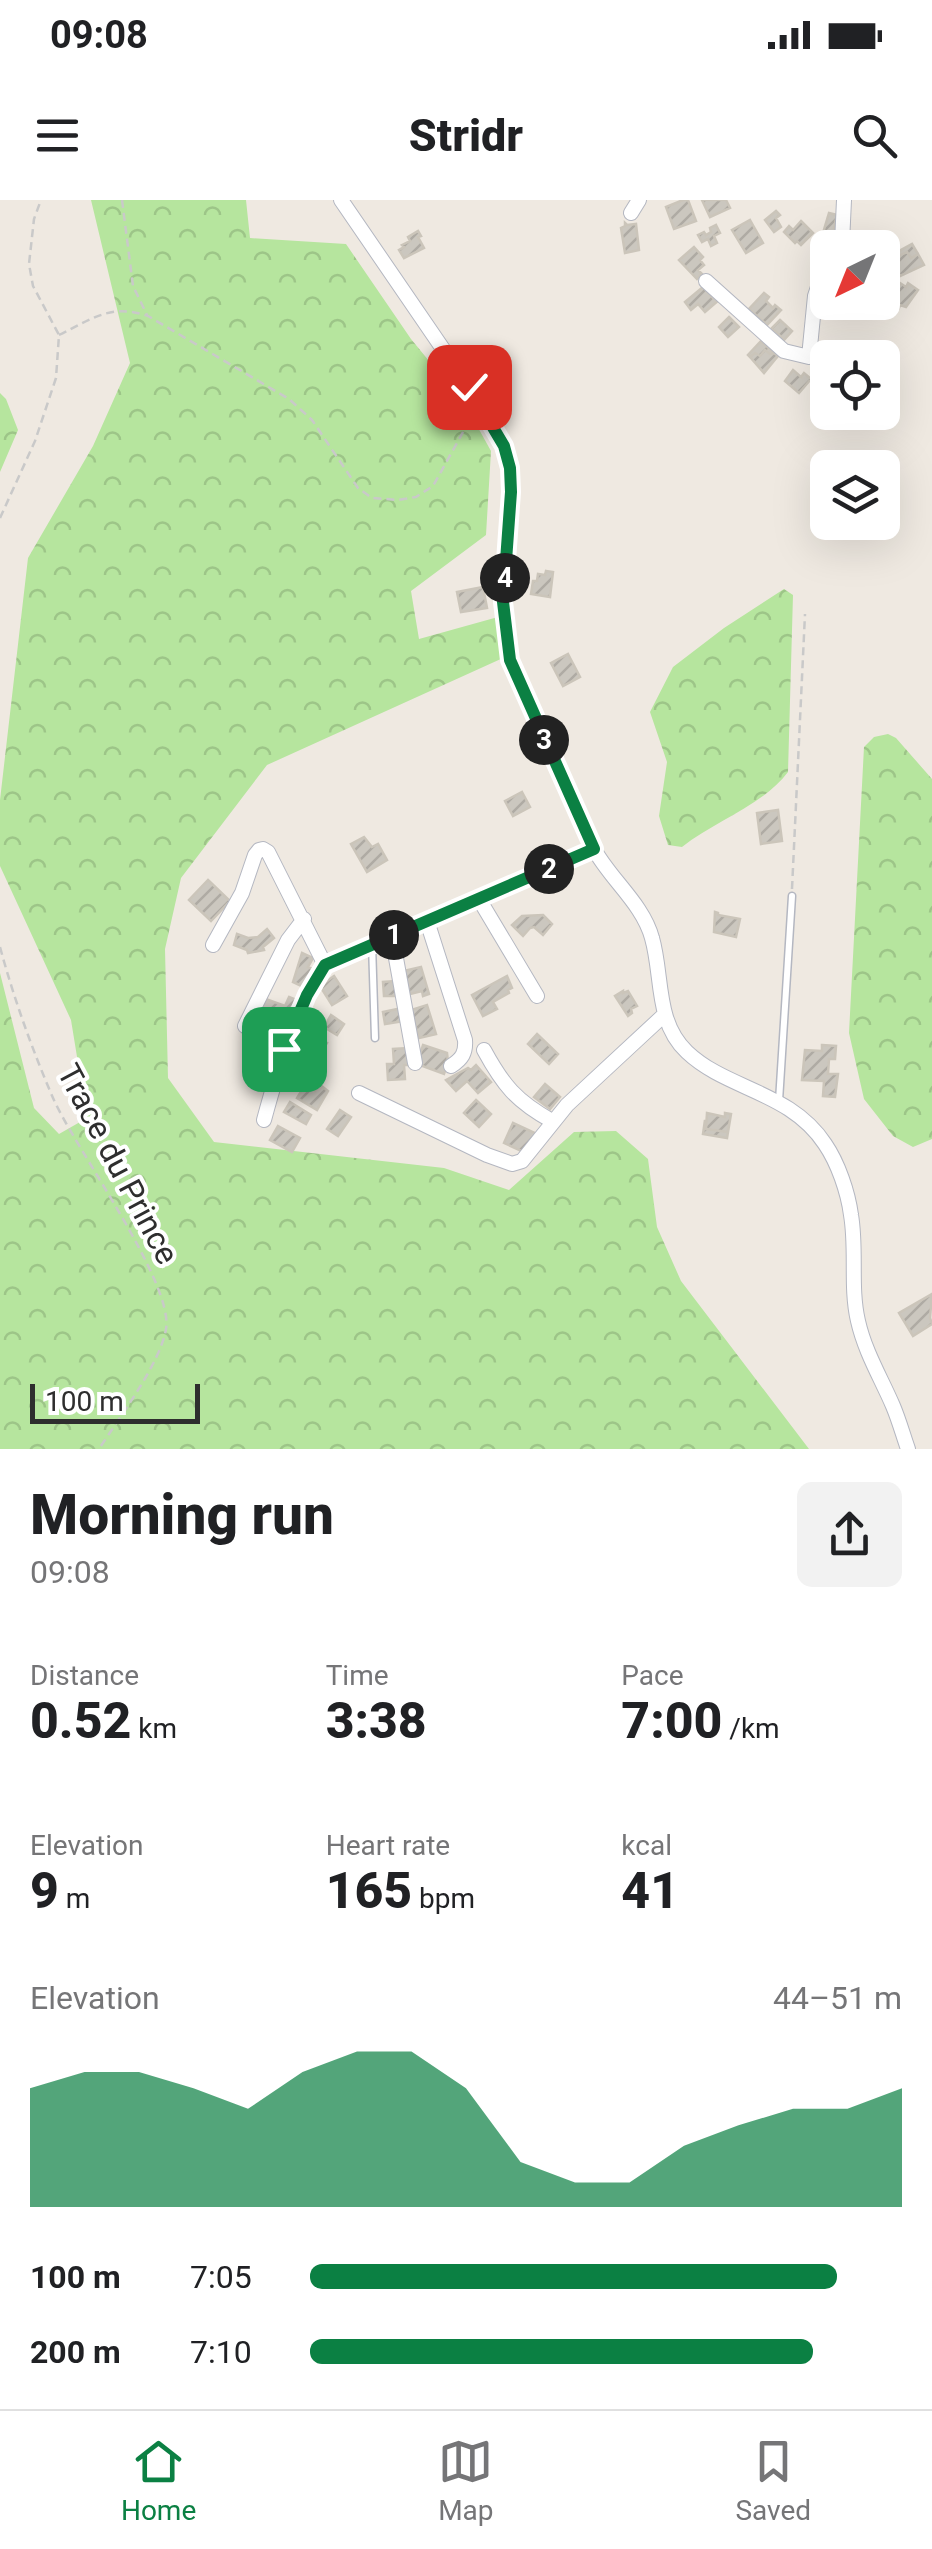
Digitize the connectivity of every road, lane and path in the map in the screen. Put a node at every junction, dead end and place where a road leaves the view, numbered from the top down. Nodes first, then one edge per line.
1 (40, 200) edge
2 (122, 200) edge
3 (341, 200) edge
4 (844, 200) edge
5 (843, 230) edge
6 (706, 280) dead end
7 (148, 316) junction
8 (813, 320) edge
9 (59, 335) junction
10 (479, 404) junction
11 (0, 518) edge
12 (804, 614) dead end
13 (594, 849) junction
14 (792, 896) joint
15 (479, 899) junction
16 (304, 919) junction
17 (427, 921) junction
18 (392, 936) junction
19 (372, 944) junction
20 (214, 945) dead end
21 (0, 947) edge
22 (325, 965) junction
23 (537, 996) dead end
24 (664, 1014) junction
25 (245, 1026) dead end
26 (375, 1038) dead end
27 (484, 1050) dead end
28 (415, 1063) dead end
29 (451, 1066) dead end
30 (359, 1093) dead end
31 (780, 1102) junction
32 (264, 1120) dead end
33 (552, 1121) junction
34 (99, 1449) edge
35 (908, 1449) edge

1 - 9 path
2 - 7 path
3 - 10 street
4 - 5 street
6 - 8 street
7 - 9 path
7 - 10 path
9 - 11 path
10 - 13 street
12 - 14 path
13 - 15 street
13 - 24 street
14 - 31 lane
15 - 17 street
15 - 23 street
16 - 20 street
16 - 22 street
16 - 25 street
17 - 18 street
17 - 29 street
18 - 19 street
18 - 28 street
19 - 22 street
19 - 26 lane
21 - 34 path, Trace du Prince
22 - 32 street
24 - 31 street
24 - 33 street
27 - 33 street
30 - 33 street
31 - 35 street

